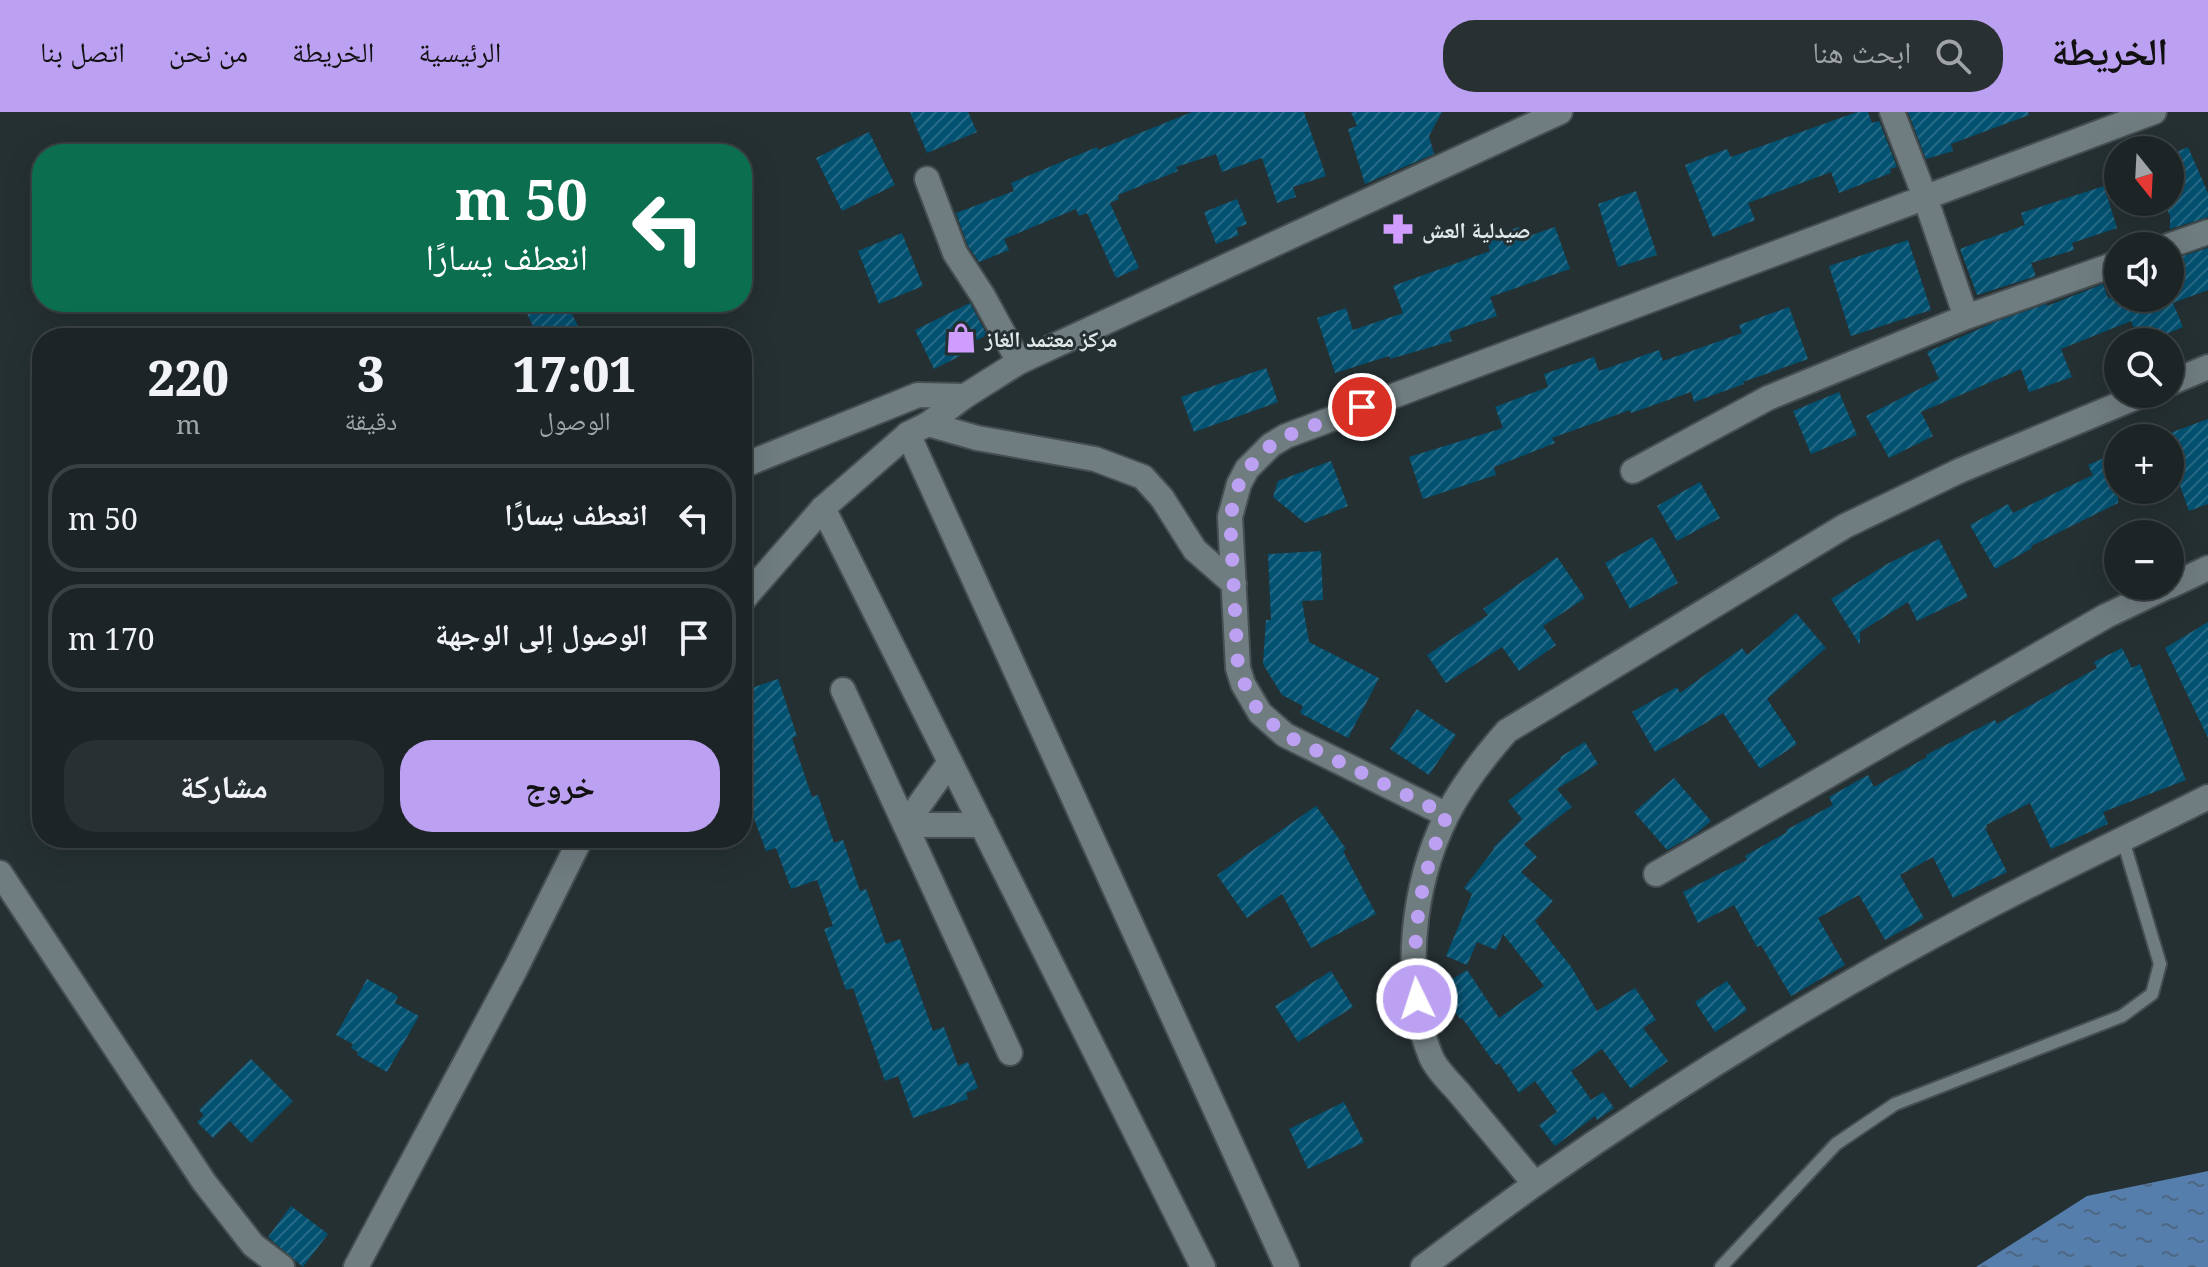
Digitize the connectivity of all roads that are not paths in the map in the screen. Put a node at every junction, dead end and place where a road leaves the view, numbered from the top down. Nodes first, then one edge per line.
1 (1560, 112) edge
2 (1892, 112) edge
3 (2154, 112) edge
4 (927, 179) dead end
5 (1925, 197) junction
6 (2208, 232) edge
7 (2184, 240) edge
8 (2104, 268) edge
9 (1966, 317) junction
10 (1019, 362) junction
11 (2208, 367) edge
12 (2184, 377) edge
13 (965, 396) junction
14 (2110, 408) edge
15 (918, 429) junction
16 (752, 462) edge
17 (1633, 471) dead end
18 (823, 508) junction
19 (2208, 568) edge
20 (2184, 579) edge
21 (1234, 584) junction
22 (752, 590) edge
23 (2140, 600) edge
24 (843, 690) dead end
25 (950, 762) junction
26 (2208, 797) edge
27 (1447, 815) junction
28 (905, 825) junction
29 (982, 825) junction
30 (2123, 840) junction
31 (576, 848) edge
32 (0, 873) edge
33 (1656, 874) dead end
34 (1010, 1053) dead end
35 (1535, 1184) junction
36 (282, 1267) edge
37 (356, 1267) edge
38 (1203, 1267) edge
39 (1287, 1267) edge
40 (1423, 1267) edge
41 (1721, 1267) edge

1 - 10 street
2 - 5 street
3 - 5 street
4 - 10 street
5 - 9 street
5 - 21 street
6 - 7 street
8 - 9 street
9 - 17 street
10 - 13 street
11 - 12 street
13 - 15 street
13 - 16 street
14 - 27 street
15 - 18 street
15 - 21 street
15 - 39 street
18 - 22 street
18 - 25 street
19 - 20 street
21 - 27 street
23 - 33 street
24 - 28 street
25 - 28 street
25 - 29 street
26 - 30 street
27 - 35 street
28 - 29 street
28 - 34 street
29 - 38 street
30 - 35 street
30 - 41 lane
31 - 37 street
32 - 36 street
35 - 40 street

